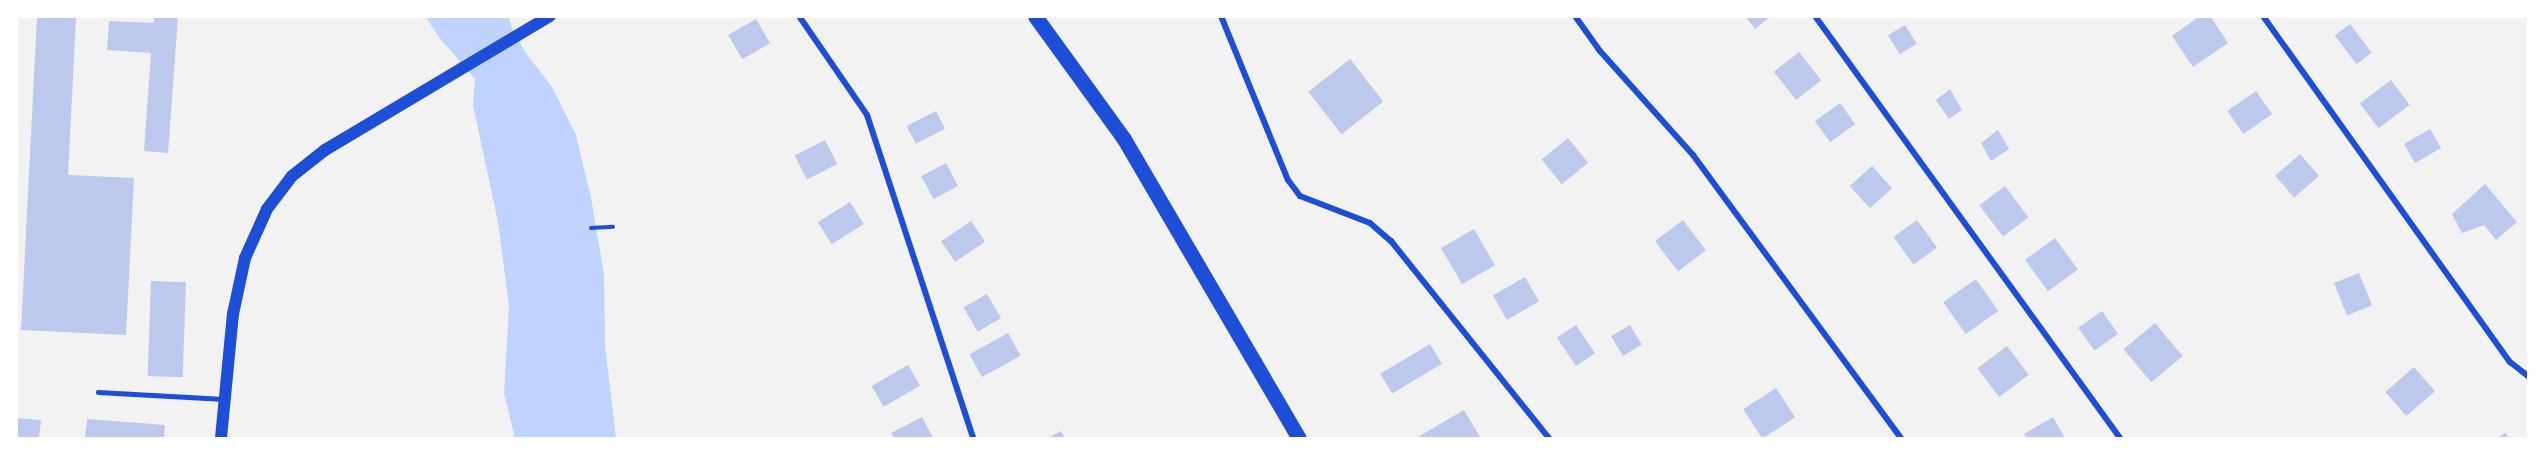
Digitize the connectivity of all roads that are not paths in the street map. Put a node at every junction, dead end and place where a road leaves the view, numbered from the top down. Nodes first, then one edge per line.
1 (550, 16) edge
2 (799, 16) edge
3 (1035, 16) edge
4 (1221, 16) edge
5 (1575, 16) edge
6 (1815, 16) edge
7 (2263, 16) edge
8 (2529, 376) edge
9 (98, 392) dead end
10 (224, 399) junction
11 (221, 438) edge
12 (973, 438) edge
13 (1299, 438) edge
14 (1549, 438) edge
15 (1901, 438) edge
16 (2120, 438) edge

1 - 10 main road
2 - 12 street
3 - 13 main road
4 - 14 street
5 - 15 street
6 - 16 street
7 - 8 street
9 - 10 lane
10 - 11 main road

